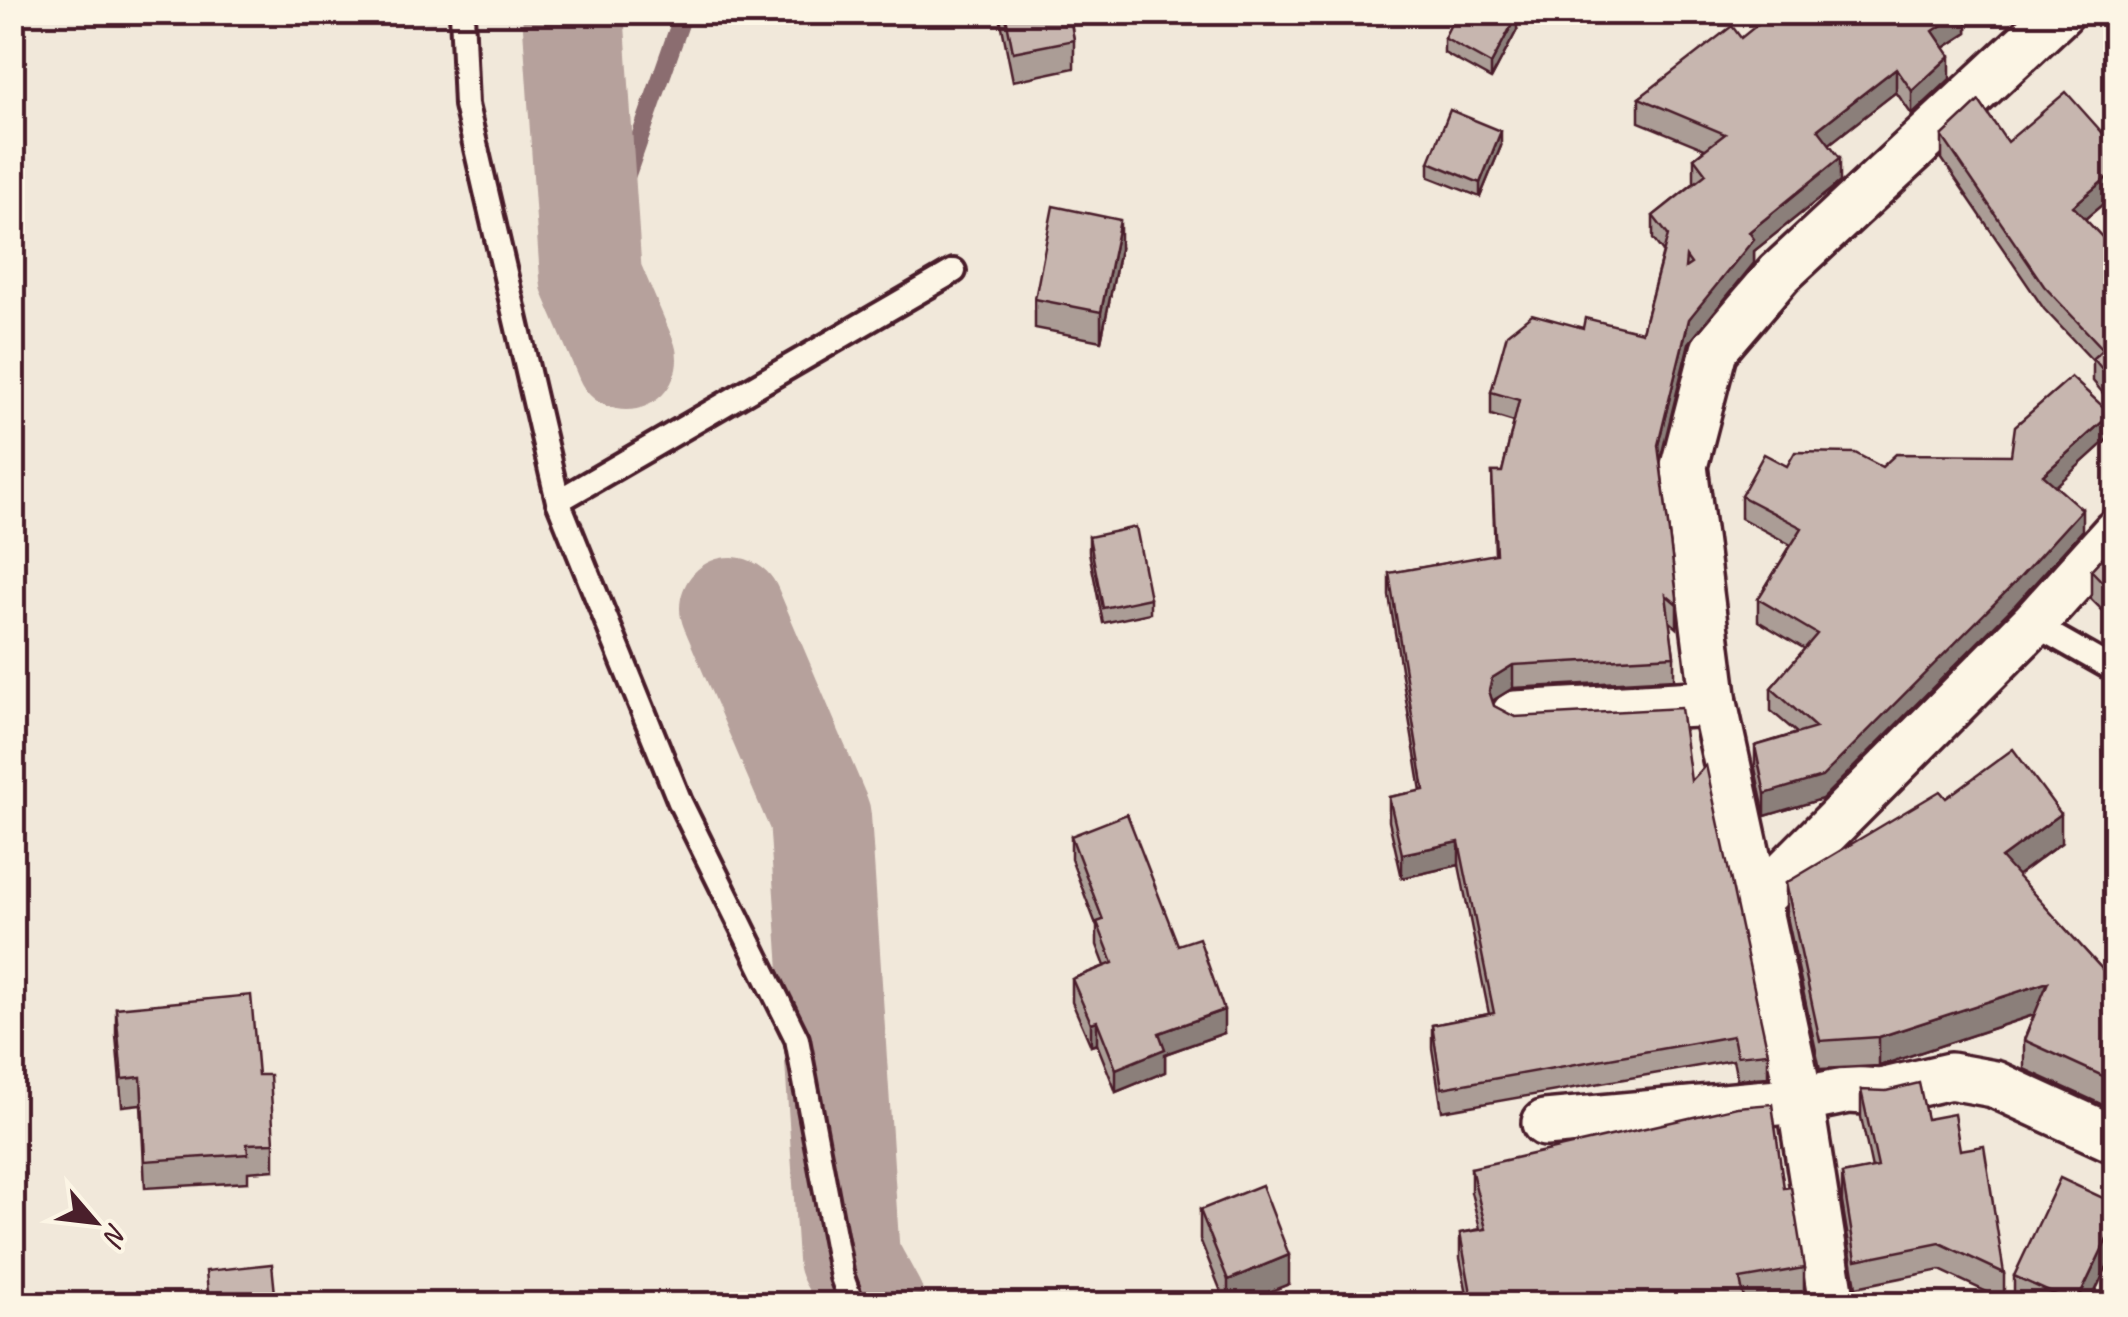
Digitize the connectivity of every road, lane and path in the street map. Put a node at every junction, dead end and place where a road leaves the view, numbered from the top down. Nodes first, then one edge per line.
1 (462, 12) edge
2 (2061, 12) edge
3 (954, 271) dead end
4 (558, 501) junction
5 (2116, 532) edge
6 (2034, 624) junction
7 (2116, 671) edge
8 (1714, 703) junction
9 (1515, 714) edge
10 (1758, 900) junction
11 (1800, 1100) junction
12 (1545, 1123) dead end
13 (2116, 1140) edge
14 (852, 1304) edge
15 (1832, 1304) edge

1 - 4 lane
2 - 8 street
3 - 4 lane
4 - 14 lane
5 - 6 street
6 - 7 lane
6 - 10 street
8 - 9 street
8 - 10 street
10 - 11 street
11 - 12 street
11 - 13 street
11 - 15 street

